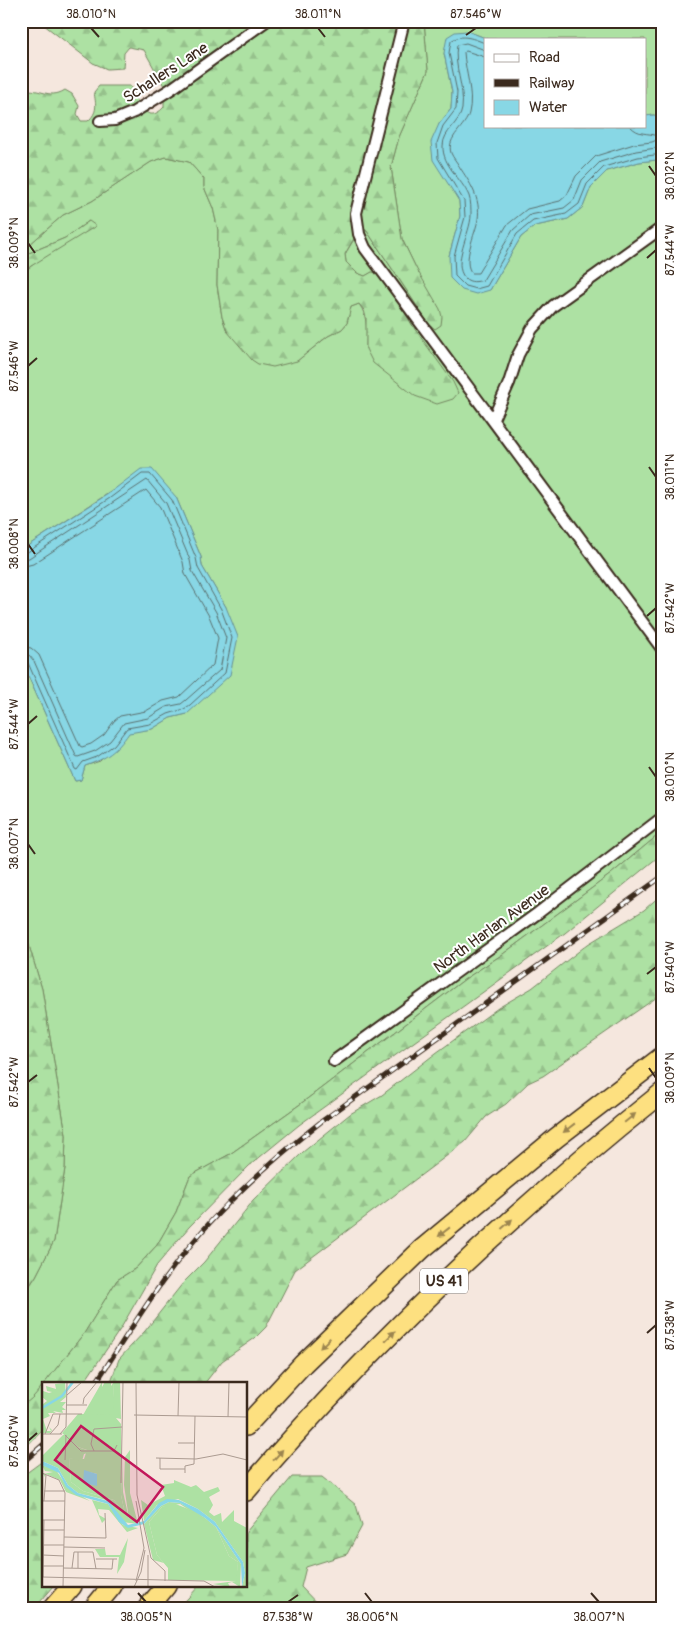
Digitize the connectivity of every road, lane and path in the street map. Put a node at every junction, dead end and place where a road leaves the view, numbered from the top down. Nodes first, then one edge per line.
1 (266, 21) edge
2 (404, 21) edge
3 (100, 121) dead end
4 (663, 228) edge
5 (493, 420) junction
6 (663, 650) edge
7 (663, 817) edge
8 (663, 1056) edge
9 (334, 1061) dead end
10 (663, 1092) edge
11 (250, 1420) edge
12 (248, 1490) edge
13 (70, 1588) edge
14 (110, 1588) edge
15 (164, 1588) edge
16 (52, 1609) edge
17 (93, 1609) edge
18 (147, 1609) edge

1 - 3 street, Schallers Lane
2 - 5 street
4 - 5 street
5 - 6 street
7 - 9 street, North Harlan Avenue
8 -> 11 highway, US 41
12 -> 10 highway, US 41
13 - 16 highway
14 - 17 highway
15 - 18 highway

